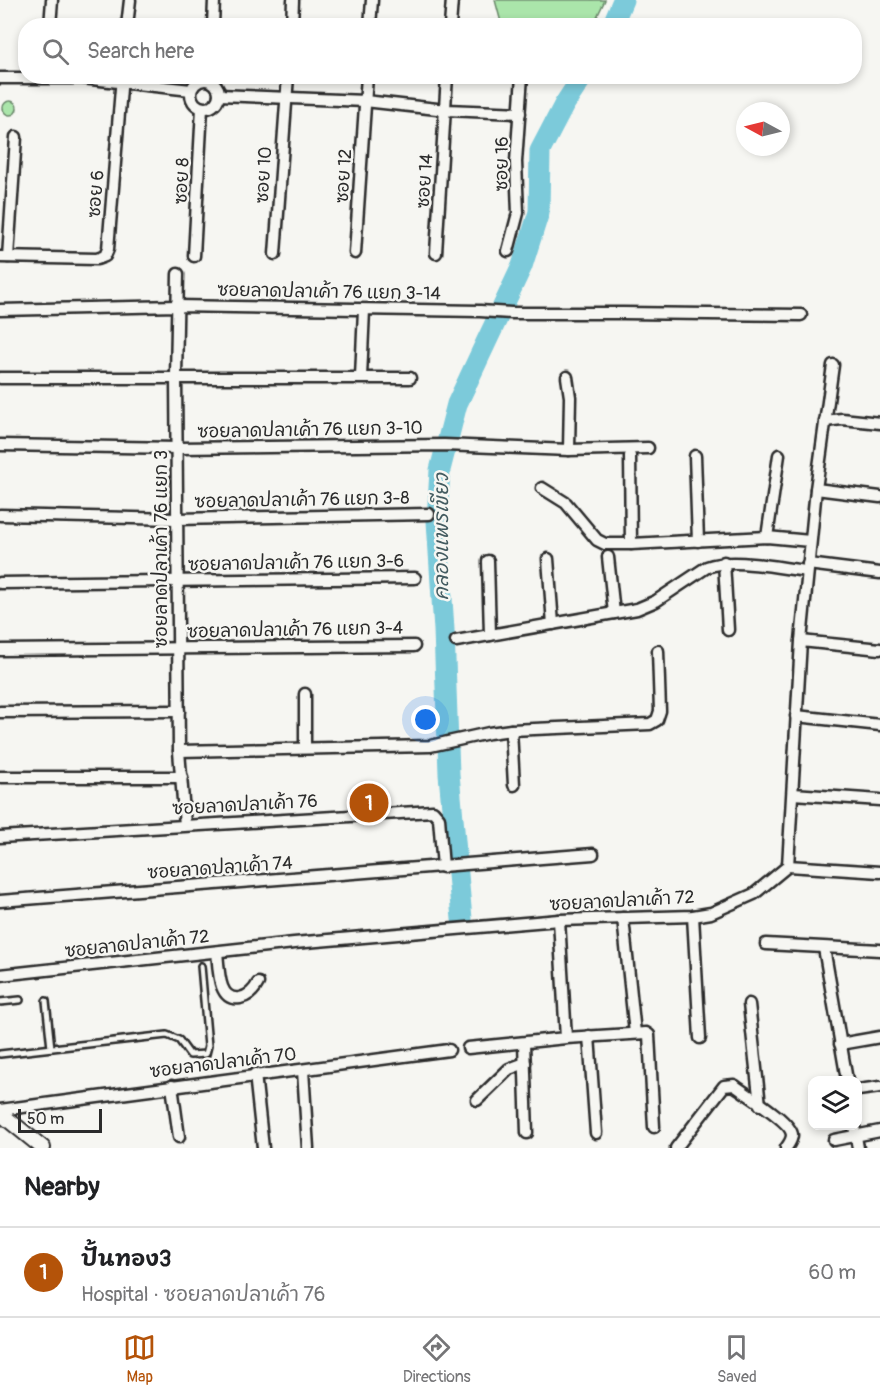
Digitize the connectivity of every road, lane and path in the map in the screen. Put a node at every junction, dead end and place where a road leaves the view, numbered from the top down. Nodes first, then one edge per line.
1 (52, 0) edge
2 (130, 0) edge
3 (214, 0) edge
4 (293, 0) edge
5 (372, 0) edge
6 (452, 0) edge
7 (51, 18) edge
8 (128, 18) edge
9 (213, 18) edge
10 (292, 18) edge
11 (371, 18) edge
12 (451, 18) edge
13 (0, 78) edge
14 (18, 78) edge
15 (122, 84) edge
16 (153, 84) edge
17 (196, 84) edge
18 (214, 84) edge
19 (287, 84) edge
20 (366, 84) edge
21 (447, 84) edge
22 (522, 84) edge
23 (191, 90) junction
24 (219, 95) junction
25 (286, 98) junction
26 (365, 102) junction
27 (202, 108) junction
28 (446, 111) junction
29 (520, 113) junction
30 (16, 137) dead end
31 (508, 251) dead end
32 (355, 253) dead end
33 (275, 254) dead end
34 (436, 254) dead end
35 (194, 256) dead end
36 (4, 257) edge
37 (178, 274) dead end
38 (177, 306) junction
39 (0, 310) edge
40 (364, 310) junction
41 (801, 315) dead end
42 (833, 365) dead end
43 (176, 377) junction
44 (361, 377) junction
45 (567, 377) dead end
46 (0, 378) edge
47 (410, 378) dead end
48 (825, 421) junction
49 (880, 423) edge
50 (0, 445) edge
51 (178, 448) junction
52 (648, 448) dead end
53 (569, 450) junction
54 (779, 455) dead end
55 (630, 456) dead end
56 (695, 456) dead end
57 (542, 488) dead end
58 (816, 489) junction
59 (880, 497) edge
60 (429, 514) dead end
61 (0, 516) edge
62 (177, 519) junction
63 (767, 537) junction
64 (698, 541) junction
65 (810, 541) junction
66 (631, 544) junction
67 (608, 557) dead end
68 (548, 559) dead end
69 (488, 561) dead end
70 (724, 562) junction
71 (808, 568) junction
72 (880, 573) edge
73 (415, 578) dead end
74 (178, 582) junction
75 (0, 583) edge
76 (614, 613) junction
77 (553, 624) junction
78 (728, 630) dead end
79 (490, 635) junction
80 (801, 640) junction
81 (456, 641) dead end
82 (414, 646) dead end
83 (178, 648) junction
84 (880, 649) edge
85 (0, 650) edge
86 (658, 651) dead end
87 (305, 694) dead end
88 (179, 711) junction
89 (0, 712) edge
90 (796, 716) junction
91 (880, 725) edge
92 (511, 730) junction
93 (305, 748) junction
94 (179, 751) junction
95 (0, 777) edge
96 (182, 777) junction
97 (514, 785) dead end
98 (793, 794) junction
99 (880, 800) edge
100 (185, 825) junction
101 (0, 837) edge
102 (593, 854) dead end
103 (788, 866) junction
104 (442, 867) junction
105 (880, 872) edge
106 (0, 901) edge
107 (693, 915) junction
108 (623, 918) junction
109 (559, 920) junction
110 (766, 944) dead end
111 (824, 948) junction
112 (880, 951) edge
113 (217, 952) junction
114 (201, 966) dead end
115 (0, 975) edge
116 (258, 983) dead end
117 (20, 1000) dead end
118 (46, 1001) dead end
119 (0, 1002) edge
120 (749, 1004) dead end
121 (635, 1033) junction
122 (589, 1036) junction
123 (880, 1037) edge
124 (566, 1038) junction
125 (700, 1038) dead end
126 (524, 1043) junction
127 (840, 1044) junction
128 (51, 1048) junction
129 (468, 1048) dead end
130 (449, 1050) dead end
131 (0, 1054) edge
132 (525, 1063) junction
133 (303, 1070) junction
134 (255, 1074) junction
135 (846, 1076) edge
136 (172, 1086) junction
137 (880, 1087) edge
138 (862, 1089) edge
139 (477, 1100) dead end
140 (760, 1105) junction
141 (0, 1111) edge
142 (654, 1127) dead end
143 (855, 1131) edge
144 (880, 1131) edge
145 (527, 1133) dead end
146 (596, 1133) dead end
147 (179, 1137) dead end
148 (834, 1140) dead end
149 (787, 1147) edge
150 (43, 1148) edge
151 (263, 1148) edge
152 (308, 1148) edge
153 (676, 1148) edge
154 (858, 1148) edge

1 - 7 street
2 - 8 street
3 - 9 street
4 - 10 street
5 - 11 street
6 - 12 street
13 - 14 street
15 - 36 street, ซอย 6
16 - 23 street
17 - 23 street
18 - 24 street
19 - 25 street, ซอย 10
20 - 26 street, ซอย 12
21 - 28 street, ซอย 14
22 - 29 street, ซอย 16
23 - 27 street
24 - 25 street
24 - 27 street
25 - 26 street
25 - 33 street, ซอย 10
26 - 28 street
26 - 32 street, ซอย 12
27 - 35 street, ซอย 8
28 - 29 street
28 - 34 street, ซอย 14
29 - 31 street, ซอย 16
30 - 36 street
37 - 38 street, ซอยลาดปลาเค้า 76 แยก 3
38 - 39 street, ซอยลาดปลาเค้า 76 แยก 3-14
38 - 40 street, ซอยลาดปลาเค้า 76 แยก 3-14
38 - 43 street, ซอยลาดปลาเค้า 76 แยก 3
40 - 41 street, ซอยลาดปลาเค้า 76 แยก 3-14
40 - 44 street
42 - 48 street
43 - 44 street
43 - 46 street
43 - 51 street, ซอยลาดปลาเค้า 76 แยก 3
44 - 47 street
45 - 53 street
48 - 49 street
48 - 58 street
50 - 51 street, ซอยลาดปลาเค้า 76 แยก 3-10
51 - 53 street, ซอยลาดปลาเค้า 76 แยก 3-10
51 - 62 street, ซอยลาดปลาเค้า 76 แยก 3
52 - 53 street, ซอยลาดปลาเค้า 76 แยก 3-10
54 - 63 street
55 - 66 street
56 - 64 street
57 - 66 street
58 - 59 street
58 - 65 street
60 - 62 street, ซอยลาดปลาเค้า 76 แยก 3-8
61 - 62 street, ซอยลาดปลาเค้า 76 แยก 3-8
62 - 74 street, ซอยลาดปลาเค้า 76 แยก 3
63 - 64 street
63 - 65 street
64 - 66 street
65 - 71 street
67 - 76 street
68 - 77 street
69 - 79 street
70 - 71 street
70 - 76 street
70 - 78 street
71 - 72 street
71 - 80 street
73 - 74 street, ซอยลาดปลาเค้า 76 แยก 3-6
74 - 75 street, ซอยลาดปลาเค้า 76 แยก 3-6
74 - 83 street, ซอยลาดปลาเค้า 76 แยก 3
76 - 77 street
77 - 79 street
79 - 81 street
80 - 84 street
80 - 90 street
82 - 83 street, ซอยลาดปลาเค้า 76 แยก 3-4
83 - 85 street, ซอยลาดปลาเค้า 76 แยก 3-4
83 - 88 street, ซอยลาดปลาเค้า 76 แยก 3
86 - 92 street
87 - 93 street
88 - 89 street
88 - 94 street, ซอยลาดปลาเค้า 76 แยก 3
90 - 91 street
90 - 98 street
92 - 93 street
92 - 97 street
93 - 94 street
94 - 96 street, ซอยลาดปลาเค้า 76 แยก 3
95 - 96 street
96 - 100 street, ซอยลาดปลาเค้า 76 แยก 3
98 - 99 street
98 - 103 street
100 - 101 street, ซอยลาดปลาเค้า 76
100 - 104 street, ซอยลาดปลาเค้า 76
102 - 104 street, ซอยลาดปลาเค้า 74
103 - 105 street
103 - 107 street, ซอยลาดปลาเค้า 72
104 - 106 street, ซอยลาดปลาเค้า 74
107 - 108 street, ซอยลาดปลาเค้า 72
107 - 125 street
108 - 109 street, ซอยลาดปลาเค้า 72
108 - 121 street
109 - 113 street, ซอยลาดปลาเค้า 72
109 - 124 street
110 - 111 street
111 - 112 street
111 - 127 street
113 - 115 street, ซอยลาดปลาเค้า 72
113 - 116 street
114 - 128 lane
117 - 119 lane
118 - 128 lane
120 - 140 street
121 - 122 street
121 - 142 street
122 - 124 street
122 - 146 street
123 - 127 street
124 - 126 street
126 - 129 street
126 - 132 street
127 - 135 street
128 - 131 lane
130 - 133 street, ซอยลาดปลาเค้า 70
132 - 139 street
132 - 145 street
133 - 134 street, ซอยลาดปลาเค้า 70
133 - 152 street
134 - 136 street, ซอยลาดปลาเค้า 70
134 - 151 street
136 - 141 street, ซอยลาดปลาเค้า 70
136 - 147 street
137 - 138 street
140 - 149 street
140 - 153 street
141 - 150 main road
143 - 144 street
143 - 148 street
143 - 154 street

